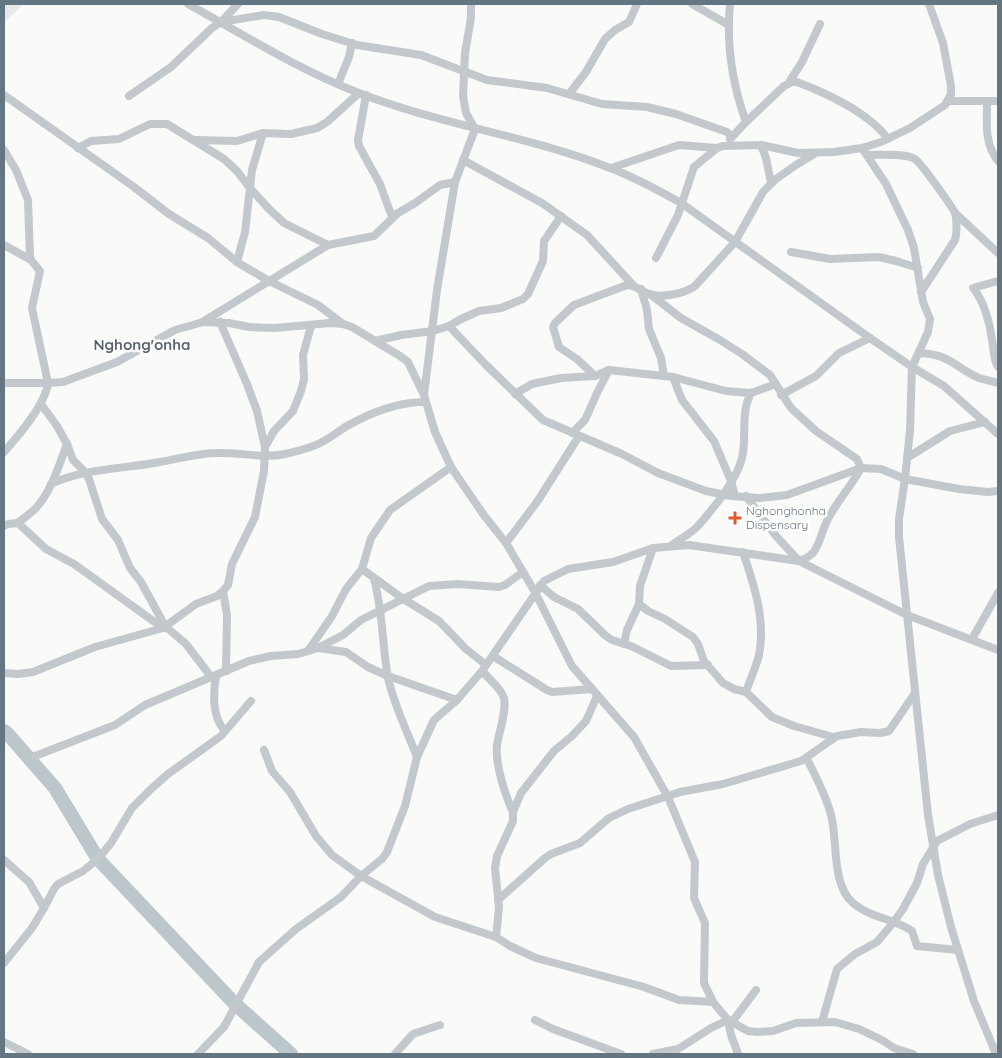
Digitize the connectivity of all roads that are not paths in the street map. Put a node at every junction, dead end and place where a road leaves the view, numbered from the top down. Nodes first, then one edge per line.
1 (188, 4) edge
2 (238, 4) edge
3 (471, 4) edge
4 (637, 4) edge
5 (692, 4) edge
6 (730, 4) edge
7 (930, 4) edge
8 (221, 22) junction
9 (820, 24) dead end
10 (729, 25) junction
11 (352, 43) junction
12 (465, 72) junction
13 (338, 84) junction
14 (786, 85) junction
15 (363, 94) junction
16 (569, 94) junction
17 (4, 95) edge
18 (129, 96) dead end
19 (948, 101) junction
20 (998, 101) edge
21 (987, 102) junction
22 (746, 122) junction
23 (475, 129) junction
24 (263, 133) junction
25 (732, 137) junction
26 (888, 139) junction
27 (194, 140) junction
28 (761, 145) junction
29 (720, 147) junction
30 (78, 148) junction
31 (862, 148) junction
32 (4, 150) edge
33 (816, 152) junction
34 (868, 155) junction
35 (463, 160) junction
36 (998, 160) edge
37 (611, 168) junction
38 (455, 182) junction
39 (771, 183) junction
40 (250, 188) junction
41 (681, 203) junction
42 (955, 213) junction
43 (561, 216) junction
44 (392, 217) junction
45 (735, 242) junction
46 (4, 245) edge
47 (328, 245) junction
48 (791, 252) dead end
49 (998, 254) edge
50 (656, 258) dead end
51 (31, 260) junction
52 (236, 262) junction
53 (918, 268) junction
54 (269, 281) junction
55 (998, 281) edge
56 (634, 285) junction
57 (641, 289) junction
58 (921, 292) junction
59 (650, 294) junction
60 (203, 322) junction
61 (220, 322) junction
62 (343, 324) junction
63 (311, 326) junction
64 (449, 326) junction
65 (432, 331) junction
66 (870, 338) junction
67 (375, 341) junction
68 (919, 353) junction
69 (912, 367) junction
70 (998, 367) edge
71 (609, 370) junction
72 (595, 376) junction
73 (664, 376) junction
74 (672, 377) junction
75 (5, 382) edge
76 (48, 383) junction
77 (998, 383) edge
78 (776, 384) junction
79 (751, 393) junction
80 (515, 394) junction
81 (782, 395) junction
82 (425, 398) junction
83 (41, 404) junction
84 (985, 422) junction
85 (576, 434) junction
86 (998, 434) edge
87 (67, 444) junction
88 (265, 447) junction
89 (4, 452) edge
90 (265, 456) junction
91 (907, 458) junction
92 (451, 467) junction
93 (861, 468) junction
94 (85, 472) junction
95 (905, 480) junction
96 (731, 481) junction
97 (51, 484) junction
98 (998, 491) edge
99 (724, 495) junction
100 (735, 496) junction
101 (746, 496) junction
102 (18, 523) junction
103 (4, 526) edge
104 (506, 543) junction
105 (672, 545) junction
106 (653, 548) junction
107 (744, 552) junction
108 (799, 561) junction
109 (362, 569) junction
110 (523, 572) junction
111 (374, 579) junction
112 (538, 588) junction
113 (223, 591) junction
114 (998, 593) edge
115 (402, 598) junction
116 (639, 604) junction
117 (381, 609) junction
118 (907, 615) junction
119 (164, 627) junction
120 (972, 639) junction
121 (624, 644) junction
122 (318, 648) junction
123 (998, 650) edge
124 (308, 651) junction
125 (493, 656) junction
126 (708, 666) junction
127 (484, 668) junction
128 (226, 671) junction
129 (4, 674) edge
130 (388, 676) junction
131 (214, 677) junction
132 (594, 692) junction
133 (746, 692) junction
134 (915, 693) junction
135 (457, 700) junction
136 (251, 701) dead end
137 (225, 731) junction
138 (833, 737) junction
139 (264, 750) dead end
140 (35, 756) dead end
141 (417, 757) junction
142 (807, 759) junction
143 (668, 797) junction
144 (513, 812) junction
145 (998, 815) edge
146 (933, 848) junction
147 (4, 860) edge
148 (361, 876) junction
149 (498, 900) junction
150 (44, 908) junction
151 (893, 923) junction
152 (496, 937) junction
153 (958, 950) junction
154 (4, 962) edge
155 (756, 990) dead end
156 (713, 1002) junction
157 (535, 1020) dead end
158 (730, 1021) junction
159 (822, 1022) junction
160 (440, 1025) dead end
161 (4, 1042) edge
162 (28, 1054) edge
163 (198, 1054) edge
164 (395, 1054) edge
165 (621, 1054) edge
166 (654, 1054) edge
167 (738, 1054) edge
168 (913, 1054) edge
169 (996, 1054) edge

1 - 8 street
2 - 8 street
3 - 12 street
4 - 16 street
5 - 10 street
6 - 10 street
7 - 19 street
8 - 11 street
8 - 13 street
8 - 18 street
9 - 14 street
10 - 22 street
11 - 12 street
11 - 13 street
12 - 16 street
12 - 23 street
13 - 15 street
14 - 22 street
14 - 26 street
15 - 23 street
15 - 24 street
15 - 44 street
16 - 25 street
17 - 30 street
19 - 21 street
19 - 26 street
20 - 21 street
21 - 36 street
22 - 25 street
23 - 35 street
23 - 37 street
24 - 27 street
24 - 40 street
25 - 29 street
26 - 31 street
27 - 30 street
27 - 40 street
28 - 29 street
28 - 33 street
28 - 39 street
29 - 37 street
29 - 41 street
30 - 52 street
31 - 33 street
31 - 34 street
32 - 51 street
33 - 39 street
34 - 42 street
34 - 53 street
35 - 38 street
35 - 43 street
37 - 41 street
38 - 44 street
38 - 65 street
39 - 45 street
40 - 47 street
40 - 52 street
41 - 45 street
41 - 50 street
42 - 49 street
42 - 58 street
43 - 56 street
43 - 64 street
44 - 47 street
45 - 59 street
45 - 66 street
46 - 51 street
47 - 54 street
48 - 53 street
51 - 76 street
52 - 54 street
53 - 58 street
54 - 60 street
54 - 62 street
55 - 70 street
56 - 57 street
56 - 72 street
57 - 59 street
57 - 73 street
58 - 68 street
59 - 78 street
60 - 61 street
60 - 76 street
61 - 63 street
61 - 88 street
62 - 63 street
62 - 67 street
63 - 88 street
64 - 65 street
64 - 80 street
65 - 67 street
65 - 82 street
66 - 69 street
66 - 81 street
67 - 82 street
68 - 69 street
68 - 77 street
69 - 84 street
69 - 91 street
71 - 72 street
71 - 73 street
71 - 85 street
72 - 80 street
73 - 74 street
74 - 79 street
74 - 96 street
75 - 76 street
76 - 83 street
78 - 79 street
78 - 81 street
79 - 96 street
80 - 85 street
81 - 93 street
82 - 90 street
82 - 92 street
83 - 87 street
83 - 89 street
84 - 86 street
84 - 91 street
85 - 99 street
85 - 104 street
87 - 94 street
87 - 97 street
88 - 90 street
90 - 94 street
90 - 113 street
91 - 95 street
92 - 104 street
92 - 109 street
93 - 95 street
93 - 101 street
93 - 108 street
94 - 97 street
94 - 119 street
95 - 98 street
95 - 118 street
96 - 99 street
96 - 100 street
97 - 102 street
99 - 100 street
99 - 105 street
100 - 101 street
101 - 108 street
102 - 103 street
102 - 119 street
104 - 110 street
105 - 106 street
105 - 107 street
106 - 112 street
106 - 116 street
107 - 108 street
107 - 133 street
108 - 118 street
109 - 111 street
109 - 124 street
110 - 112 street
110 - 115 street
111 - 115 street
111 - 117 street
112 - 121 street
112 - 125 street
112 - 132 street
113 - 119 street
113 - 128 street
114 - 120 street
115 - 117 street
115 - 127 street
116 - 121 street
116 - 126 street
117 - 122 street
117 - 130 street
118 - 120 street
118 - 134 street
119 - 129 street
119 - 131 street
120 - 123 street
121 - 126 street
122 - 124 street
122 - 130 street
124 - 128 street
125 - 127 street
125 - 132 street
126 - 133 street
127 - 135 street
127 - 144 street
128 - 131 street
130 - 135 street
130 - 141 street
131 - 137 street
131 - 140 street
132 - 143 street
132 - 144 street
133 - 138 street
134 - 138 street
134 - 146 street
135 - 141 street
136 - 137 street
137 - 150 street
138 - 142 street
139 - 148 street
141 - 148 street
142 - 143 street
142 - 151 street
143 - 149 street
143 - 156 street
144 - 149 street
145 - 146 street
146 - 151 street
146 - 153 street
147 - 150 street
148 - 152 street
148 - 163 street
149 - 152 street
150 - 154 street
151 - 153 street
151 - 159 street
152 - 156 street
153 - 169 street
155 - 158 street
156 - 158 street
157 - 165 street
158 - 159 street
158 - 166 street
158 - 167 street
159 - 168 street
160 - 164 street
161 - 162 street

